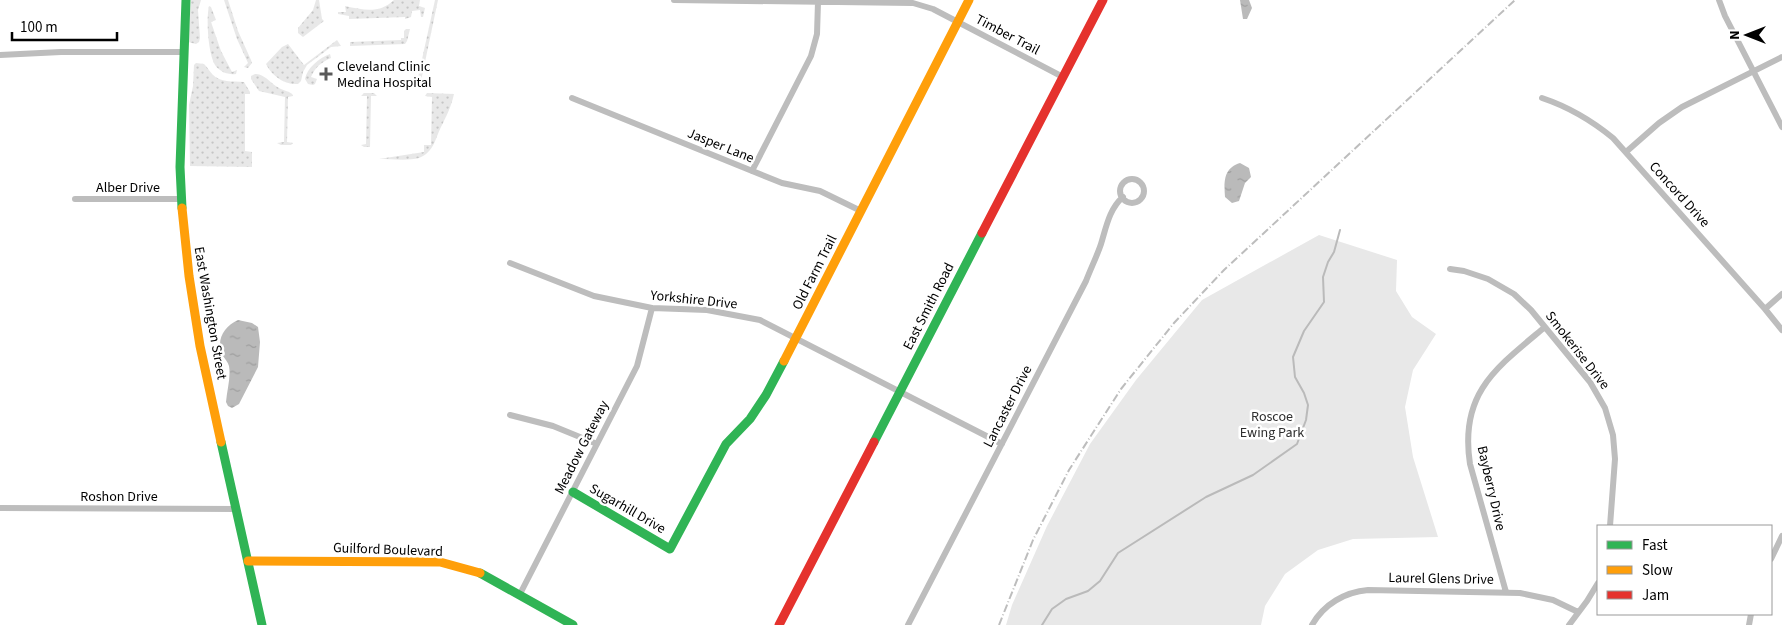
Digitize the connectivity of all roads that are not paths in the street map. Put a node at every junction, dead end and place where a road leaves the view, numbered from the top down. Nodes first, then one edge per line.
1 (186, 0) edge
2 (674, 0) edge
3 (970, 0) edge
4 (1103, 0) edge
5 (1720, 0) edge
6 (818, 2) junction
7 (958, 22) junction
8 (183, 52) junction
9 (0, 55) edge
10 (1782, 57) edge
11 (1753, 71) junction
12 (1063, 77) junction
13 (572, 98) dead end
14 (1542, 98) dead end
15 (1782, 127) edge
16 (1626, 152) junction
17 (752, 171) junction
18 (1122, 198) dead end
19 (75, 199) dead end
20 (181, 199) junction
21 (861, 211) junction
22 (510, 263) dead end
23 (1450, 269) dead end
24 (1782, 294) edge
25 (652, 308) junction
26 (1765, 309) junction
27 (1545, 327) junction
28 (1782, 330) edge
29 (795, 338) junction
30 (900, 391) junction
31 (510, 414) dead end
32 (597, 444) junction
33 (1002, 444) junction
34 (572, 492) junction
35 (0, 508) edge
36 (237, 509) junction
37 (1610, 525) edge
38 (1782, 536) edge
39 (670, 549) joint
40 (1772, 557) edge
41 (248, 561) junction
42 (1597, 585) edge
43 (1506, 592) junction
44 (520, 594) junction
45 (1578, 612) junction
46 (262, 625) edge
47 (573, 625) edge
48 (779, 625) edge
49 (908, 625) edge
50 (1312, 625) edge
51 (1569, 625) edge

1 - 8 main road, East Washington Street
2 - 6 street, Timber Trail
3 - 7 main road, Old Farm Trail
4 - 12 main road, East Smith Road
5 - 11 street
6 - 7 street, Timber Trail
6 - 17 street
7 - 12 street, Timber Trail
7 - 21 main road, Old Farm Trail
8 - 9 street
8 - 20 main road, East Washington Street
10 - 11 street
11 - 15 street
11 - 16 street
12 - 30 main road, East Smith Road
13 - 17 street, Jasper Lane
14 - 16 street, Concord Drive
16 - 26 street, Concord Drive
17 - 21 street, Jasper Lane
18 - 33 street, Lancaster Drive
19 - 20 street, Alber Drive
20 - 36 main road, East Washington Street
21 - 29 main road, Old Farm Trail
22 - 25 street, Yorkshire Drive
23 - 27 street, Smokerise Drive
24 - 26 street
25 - 29 street, Yorkshire Drive
25 - 32 street, Meadow Gateway
26 - 28 street, Concord Drive
27 - 37 street, Smokerise Drive
27 - 43 street, Bayberry Drive
29 - 30 street, Yorkshire Drive
29 - 39 main road, Old Farm Trail
30 - 33 street, Yorkshire Drive
30 - 48 main road, East Smith Road
31 - 32 street
32 - 34 street, Meadow Gateway
33 - 49 street, Lancaster Drive
34 - 39 main road, Sugarhill Drive
34 - 44 street, Meadow Gateway
35 - 36 street, Roshon Drive
36 - 41 main road, East Washington Street
38 - 40 street
41 - 44 main road, Guilford Boulevard
41 - 46 main road, East Washington Street
42 - 45 street
43 - 45 street, Laurel Glens Drive
43 - 50 street, Laurel Glens Drive
44 - 47 main road, Guilford Boulevard
45 - 51 street

